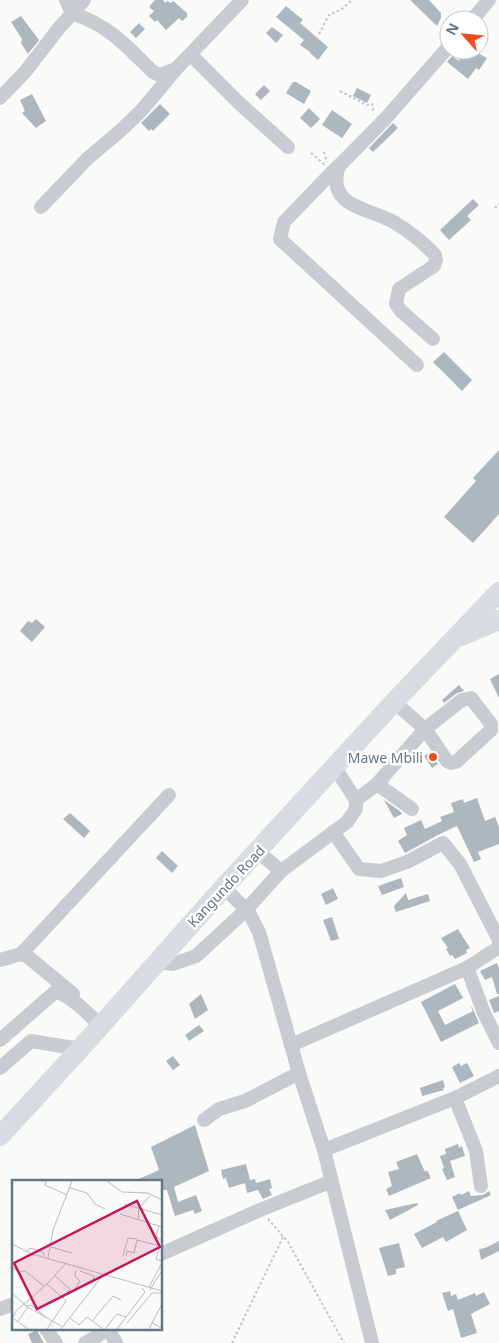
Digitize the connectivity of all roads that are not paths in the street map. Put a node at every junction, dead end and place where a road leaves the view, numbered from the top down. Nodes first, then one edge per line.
1 (66, 0) edge
2 (84, 0) edge
3 (242, 0) edge
4 (489, 0) edge
5 (496, 0) edge
6 (499, 3) edge
7 (480, 10) edge
8 (72, 13) junction
9 (191, 55) junction
10 (439, 57) edge
11 (177, 68) junction
12 (0, 98) edge
13 (288, 147) dead end
14 (333, 166) junction
15 (41, 207) dead end
16 (433, 339) dead end
17 (417, 365) dead end
18 (499, 592) edge
19 (496, 626) edge
20 (454, 638) junction
21 (394, 702) junction
22 (425, 729) junction
23 (335, 768) junction
24 (376, 784) junction
25 (169, 795) dead end
26 (356, 800) junction
27 (412, 809) dead end
28 (333, 832) junction
29 (257, 851) junction
30 (281, 871) junction
31 (224, 887) junction
32 (246, 910) junction
33 (499, 940) edge
34 (499, 947) edge
35 (21, 954) junction
36 (0, 960) edge
37 (156, 962) junction
38 (467, 968) junction
39 (102, 1022) junction
40 (0, 1040) edge
41 (499, 1043) edge
42 (291, 1045) junction
43 (80, 1049) junction
44 (0, 1068) edge
45 (299, 1073) junction
46 (499, 1076) edge
47 (455, 1098) junction
48 (204, 1120) dead end
49 (0, 1136) edge
50 (324, 1150) junction
51 (332, 1181) junction
52 (480, 1186) dead end
53 (162, 1254) edge
54 (12, 1305) edge
55 (0, 1310) edge
56 (47, 1330) edge
57 (102, 1330) edge
58 (109, 1330) edge
59 (56, 1343) edge
60 (85, 1343) edge
61 (116, 1343) edge
62 (372, 1343) edge

1 - 8 street
2 - 8 street
3 - 9 street
4 - 7 street
5 - 6 street
8 - 11 street
8 - 12 street
9 - 11 street
9 - 13 street
10 - 14 street
11 - 15 street
14 - 16 street
14 - 17 street
18 - 20 highway, Kangundo Road
19 - 20 highway, Kangundo Road
20 - 21 highway, Kangundo Road
21 - 22 street
21 - 23 highway, Kangundo Road
22 - 22 street
22 - 24 street
23 - 26 street
23 - 29 highway, Kangundo Road
24 - 26 street
24 - 27 street
25 - 35 street
26 - 28 street
28 - 30 street
28 - 33 street
29 - 30 street
29 - 31 highway, Kangundo Road
30 - 32 street
31 - 32 street
31 - 37 highway, Kangundo Road
32 - 37 street
32 - 42 street
34 - 38 street
35 - 36 street
35 - 39 street
37 - 39 highway, Kangundo Road
38 - 41 street
38 - 42 street
39 - 40 street
39 - 43 highway, Kangundo Road
42 - 45 street
43 - 44 street
43 - 49 highway, Kangundo Road
45 - 48 street
45 - 50 street
46 - 47 street
47 - 50 street
47 - 52 street
50 - 51 street
51 - 53 street
51 - 62 street
54 - 55 street
56 - 59 street
57 - 60 street
58 - 61 street

